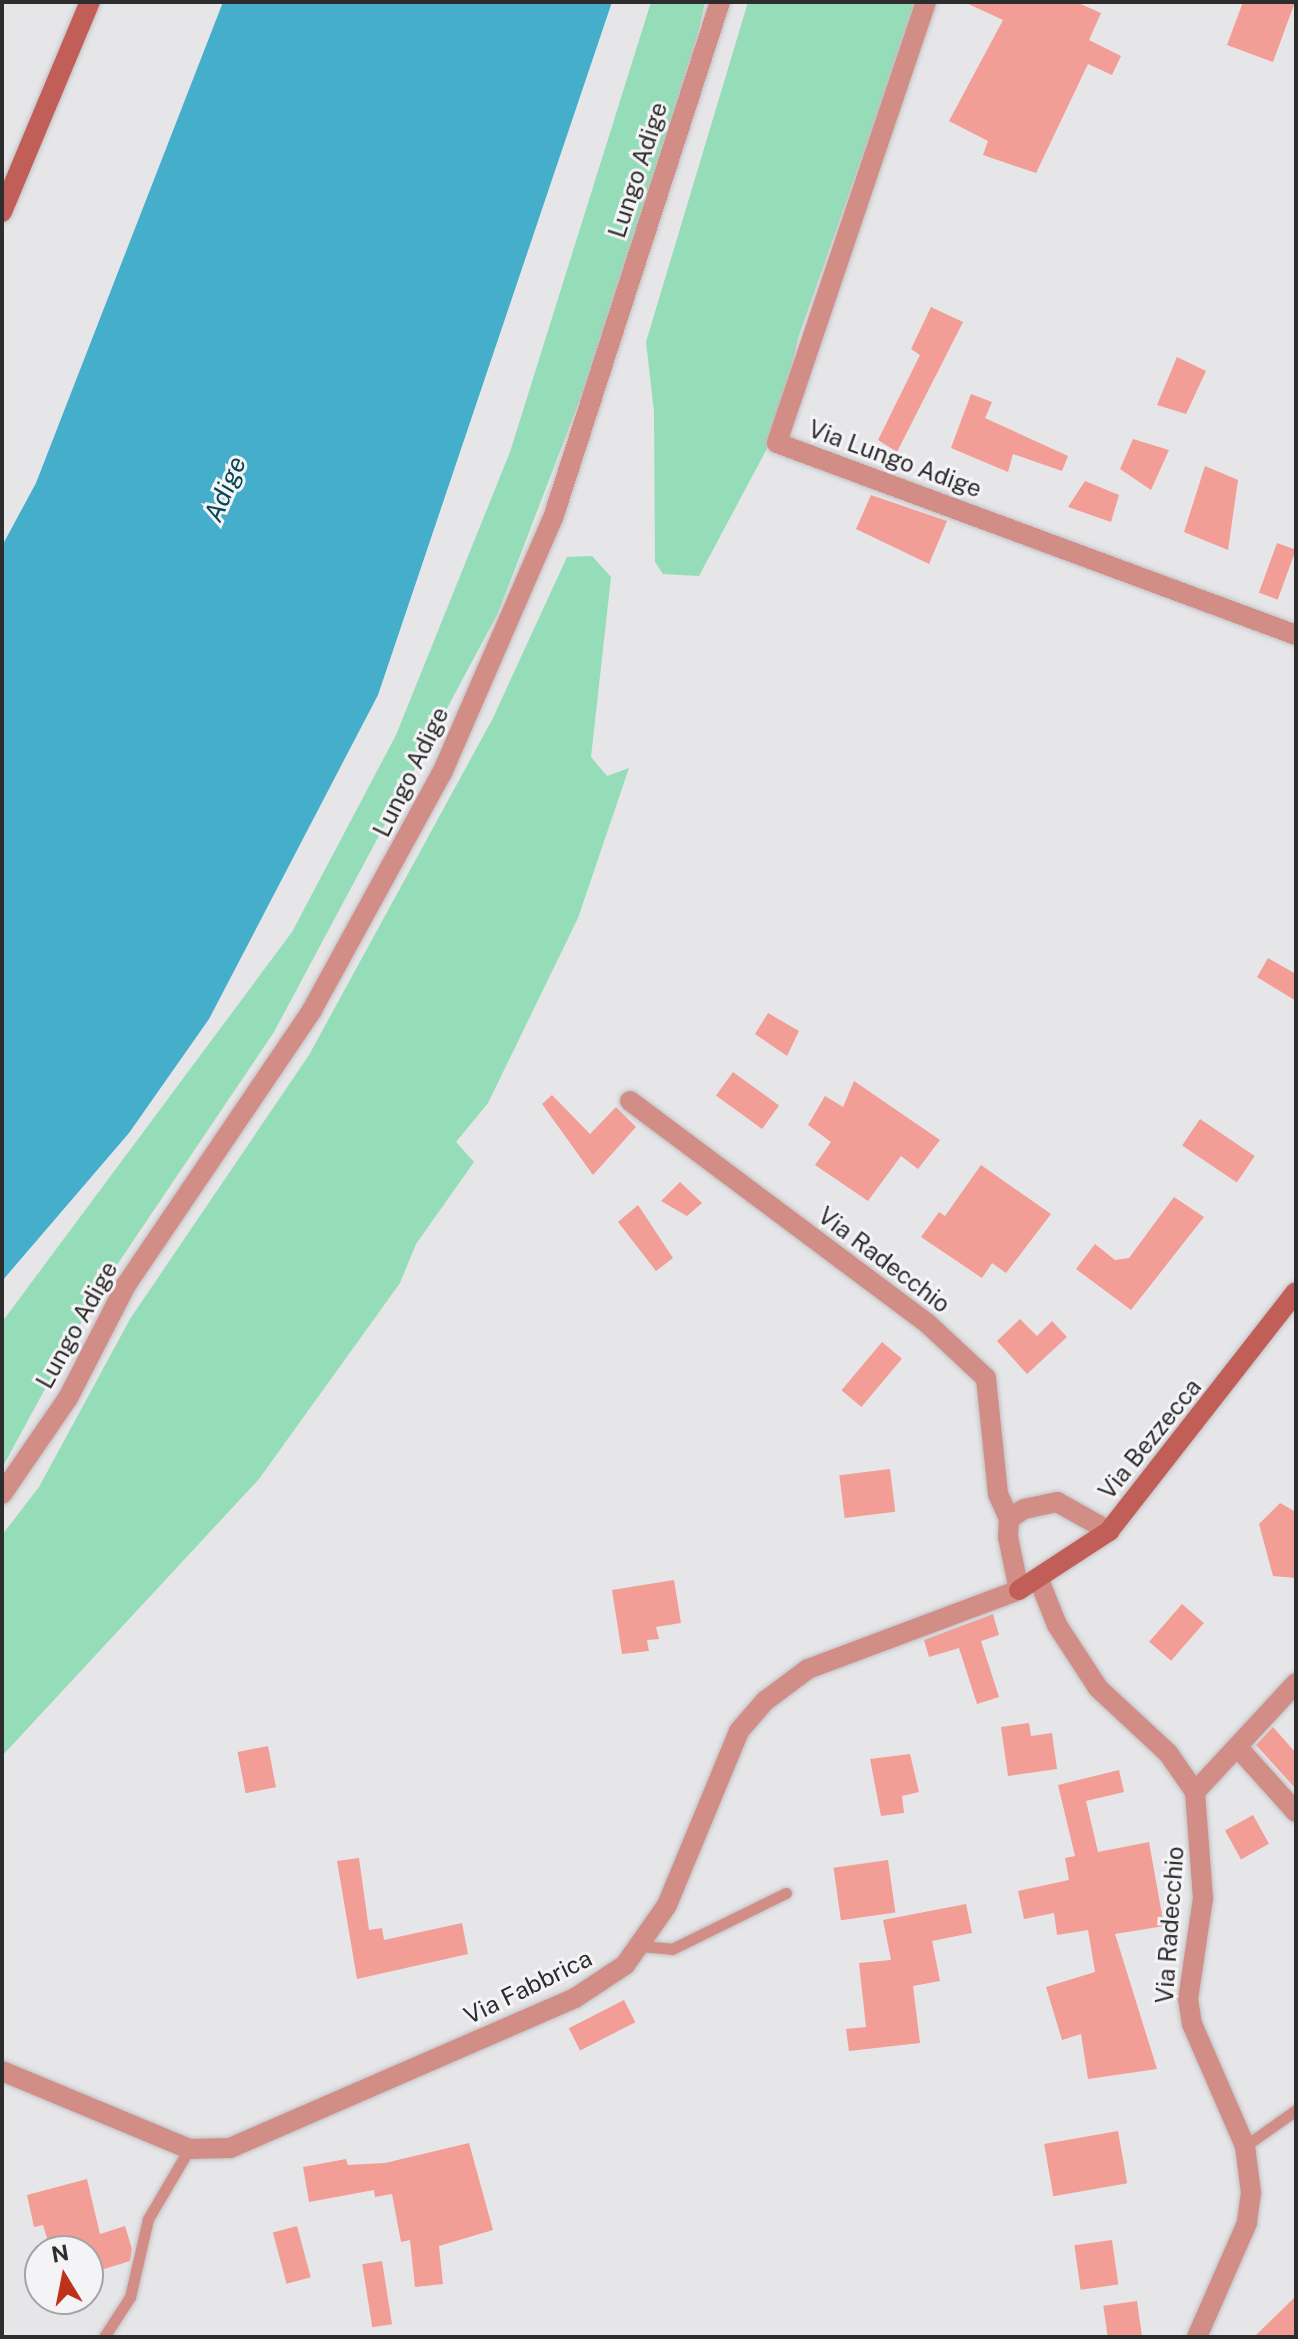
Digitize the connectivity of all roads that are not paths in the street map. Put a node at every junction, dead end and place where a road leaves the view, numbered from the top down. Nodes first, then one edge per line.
1 (90, 2) edge
2 (720, 2) edge
3 (926, 2) edge
4 (2, 212) edge
5 (1296, 635) edge
6 (630, 1101) dead end
7 (1296, 1292) edge
8 (2, 1494) edge
9 (1009, 1519) junction
10 (1109, 1531) junction
11 (1039, 1580) junction
12 (1019, 1590) junction
13 (1296, 1683) edge
14 (1241, 1751) junction
15 (1195, 1792) junction
16 (1296, 1812) edge
17 (786, 1893) dead end
18 (640, 1946) junction
19 (2, 2071) edge
20 (1296, 2110) edge
21 (1245, 2146) junction
22 (189, 2149) junction
23 (104, 2337) edge
24 (1197, 2337) edge

1 - 4 street
2 - 8 street, Lungo Adige
3 - 5 street, Via Lungo Adige
6 - 9 street, Via Radecchio
7 - 10 street, Via Bezzecca
9 - 10 street
9 - 12 street, Via Radecchio
10 - 11 street, Via Bezzecca
11 - 12 street, Via Bezzecca
11 - 15 street
12 - 18 street, Via Fabbrica
13 - 14 street
14 - 15 street
14 - 16 street
15 - 21 street, Via Radecchio
17 - 18 lane
18 - 22 street, Via Fabbrica
19 - 22 street, Via Fabbrica
20 - 21 lane
21 - 24 street, Via Radecchio
22 - 23 lane

